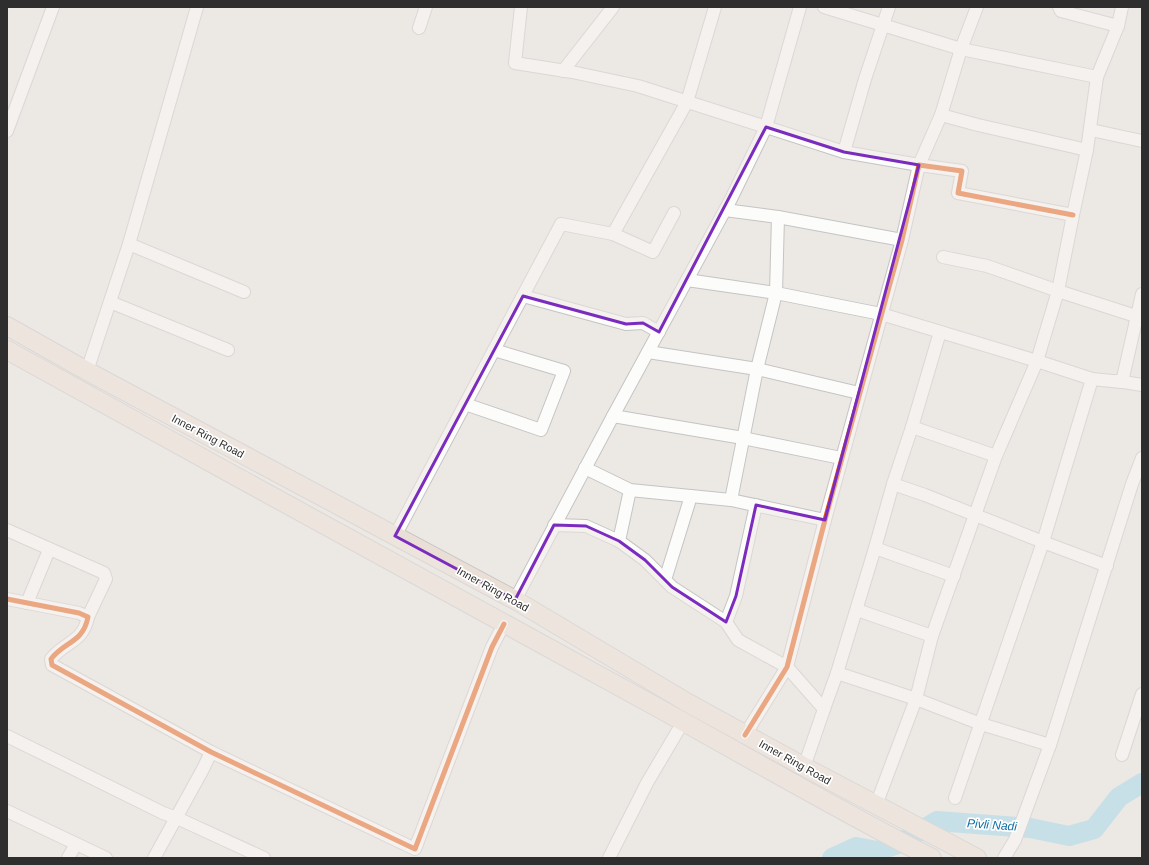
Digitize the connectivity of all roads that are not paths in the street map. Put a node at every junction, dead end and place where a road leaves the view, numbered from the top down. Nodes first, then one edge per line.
1 (53, 7) edge
2 (197, 7) edge
3 (426, 7) edge
4 (521, 7) edge
5 (613, 7) edge
6 (715, 7) edge
7 (800, 7) edge
8 (824, 7) edge
9 (889, 7) edge
10 (977, 7) edge
11 (1059, 7) edge
12 (1122, 7) edge
13 (882, 25) junction
14 (1118, 26) junction
15 (419, 28) dead end
16 (961, 50) junction
17 (563, 71) junction
18 (1098, 77) junction
19 (687, 102) junction
20 (941, 115) junction
21 (766, 127) junction
22 (1091, 130) junction
23 (7, 131) edge
24 (1142, 140) edge
25 (1087, 150) junction
26 (844, 152) junction
27 (919, 164) junction
28 (725, 210) junction
29 (674, 213) dead end
30 (1073, 215) junction
31 (778, 216) junction
32 (613, 234) junction
33 (902, 240) junction
34 (129, 244) junction
35 (943, 258) dead end
36 (687, 280) junction
37 (1058, 291) junction
38 (244, 292) dead end
39 (776, 293) junction
40 (1142, 294) edge
41 (523, 296) junction
42 (110, 302) junction
43 (881, 314) junction
44 (1140, 317) edge
45 (7, 326) edge
46 (659, 332) junction
47 (940, 332) junction
48 (7, 350) edge
49 (228, 350) dead end
50 (494, 350) junction
51 (648, 352) junction
52 (1037, 361) junction
53 (757, 369) junction
54 (87, 371) junction
55 (1092, 379) junction
56 (1117, 381) junction
57 (1142, 385) edge
58 (859, 392) junction
59 (465, 404) junction
60 (613, 416) junction
61 (912, 427) junction
62 (743, 438) junction
63 (996, 456) junction
64 (842, 458) junction
65 (1142, 458) edge
66 (585, 468) junction
67 (893, 484) junction
68 (630, 490) junction
69 (691, 496) junction
70 (731, 500) junction
71 (756, 505) junction
72 (975, 516) junction
73 (825, 520) junction
74 (554, 525) junction
75 (7, 530) edge
76 (395, 536) junction
77 (619, 542) junction
78 (1043, 542) junction
79 (876, 548) junction
80 (49, 550) junction
81 (1107, 566) junction
82 (954, 576) junction
83 (665, 580) junction
84 (7, 599) edge
85 (515, 600) junction
86 (27, 603) junction
87 (857, 610) junction
88 (88, 617) junction
89 (726, 622) junction
90 (504, 624) junction
91 (932, 636) junction
92 (787, 667) junction
93 (837, 673) junction
94 (1142, 694) edge
95 (916, 699) junction
96 (824, 709) junction
97 (683, 722) junction
98 (981, 724) junction
99 (745, 735) junction
100 (7, 736) edge
101 (1050, 745) junction
102 (212, 752) junction
103 (1122, 755) dead end
104 (804, 767) junction
105 (956, 798) dead end
106 (876, 805) junction
107 (7, 811) edge
108 (176, 818) junction
109 (76, 844) junction
110 (414, 854) edge
111 (928, 856) edge
112 (68, 858) edge
113 (106, 858) edge
114 (154, 858) edge
115 (264, 858) edge
116 (609, 858) edge
117 (977, 858) edge
118 (1004, 858) edge

1 - 23 street
2 - 34 street
3 - 15 street
4 - 17 street
5 - 17 street
6 - 19 street
7 - 21 street
8 - 13 street
9 - 13 street
10 - 16 street
11 - 14 street
12 - 14 street
13 - 16 street
13 - 26 street
14 - 18 street
16 - 18 street
16 - 20 street
17 - 19 street
18 - 22 street
19 - 21 street
19 - 32 street
20 - 25 street
20 - 27 street
21 - 26 street
21 - 28 street
22 - 24 street
22 - 25 street
25 - 30 street
26 - 27 street
27 - 30 street
27 - 33 street
28 - 31 street
28 - 36 street
29 - 32 street
30 - 37 street
31 - 33 street
31 - 39 street
32 - 41 street
33 - 43 street
34 - 38 street
34 - 42 street
35 - 37 street
36 - 39 street
36 - 46 street
37 - 44 street
37 - 52 street
39 - 43 street
39 - 53 street
40 - 44 street
41 - 46 street
41 - 50 street
42 - 49 street
42 - 54 street
43 - 47 street
43 - 58 street
44 - 56 street
45 - 54 highway, Inner Ring Road
46 - 51 street
47 - 52 street
47 - 61 street
48 - 90 highway, Inner Ring Road
50 - 59 street
50 - 59 street
51 - 53 street
51 - 60 street
52 - 55 street
52 - 63 street
53 - 58 street
53 - 62 street
54 - 76 highway, Inner Ring Road
55 - 56 street
55 - 78 street
56 - 57 street
58 - 64 street
59 - 76 street
60 - 62 street
60 - 66 street
61 - 63 street
61 - 67 street
62 - 64 street
62 - 70 street
63 - 72 street
64 - 73 street
65 - 81 street
66 - 68 street
66 - 74 street
67 - 72 street
67 - 79 street
68 - 69 street
68 - 77 street
69 - 70 street
69 - 83 street
70 - 71 street
71 - 73 street
71 - 89 street
72 - 78 street
72 - 82 street
73 - 92 street
74 - 77 street
74 - 85 street
75 - 80 street
76 - 85 highway, Inner Ring Road
77 - 83 street
78 - 81 street
78 - 98 street
79 - 82 street
79 - 87 street
80 - 86 street
80 - 88 street
81 - 101 street
82 - 91 street
83 - 89 street
84 - 86 street
85 - 99 highway, Inner Ring Road
86 - 88 street
87 - 91 street
87 - 93 street
88 - 102 street
89 - 92 street
90 - 97 highway, Inner Ring Road
90 - 110 street
91 - 95 street
92 - 96 street
92 - 99 street
93 - 95 street
93 - 96 street
94 - 103 street
95 - 98 street
95 - 106 street
96 - 104 street
97 - 111 highway, Inner Ring Road
97 - 116 street
98 - 101 street
98 - 105 street
99 - 104 highway, Inner Ring Road
100 - 108 street
101 - 118 street
102 - 108 street
102 - 110 street
104 - 106 highway, Inner Ring Road
106 - 117 highway, Inner Ring Road
107 - 109 street
108 - 114 street
108 - 115 street
109 - 112 street
109 - 113 street

